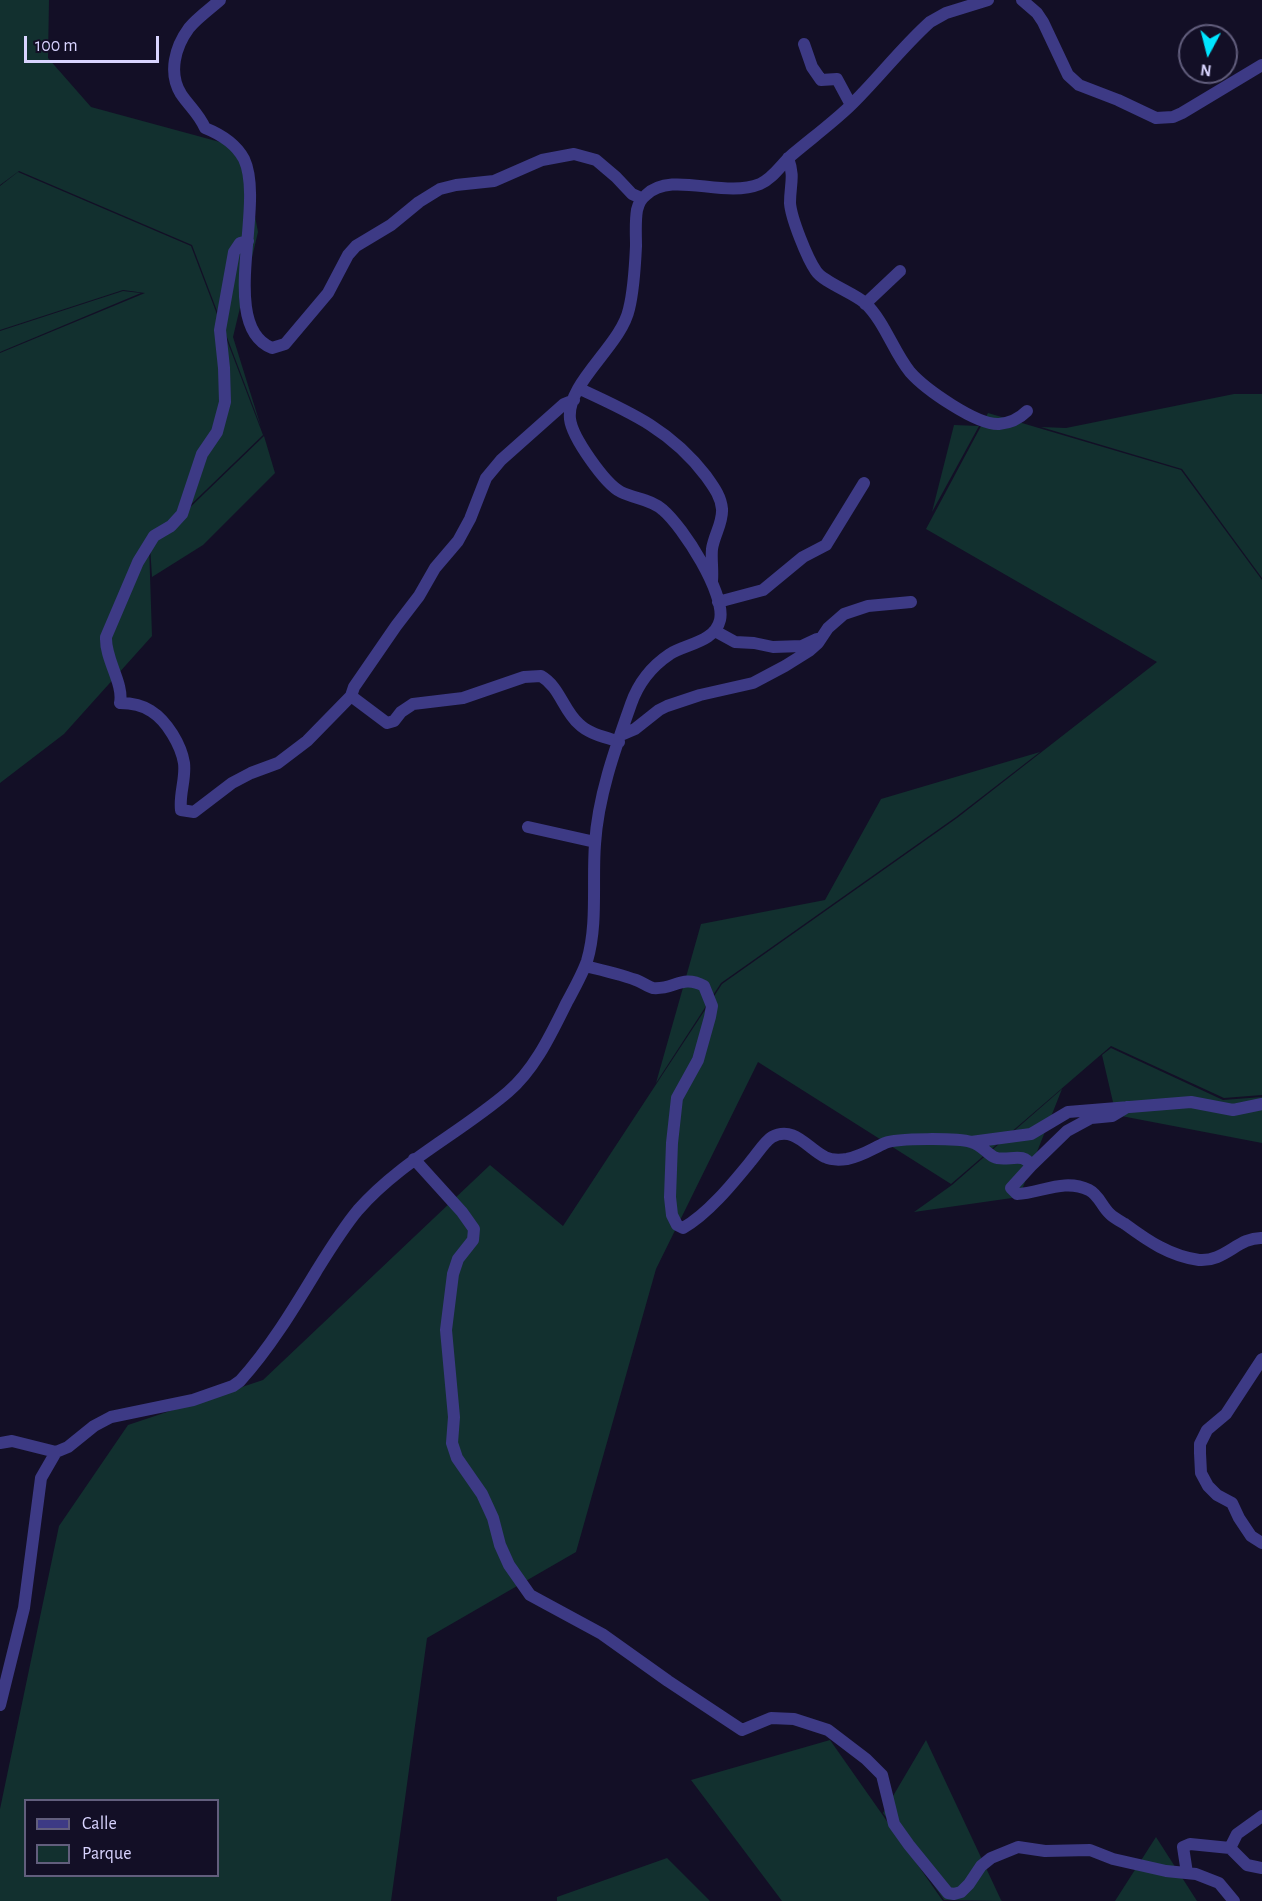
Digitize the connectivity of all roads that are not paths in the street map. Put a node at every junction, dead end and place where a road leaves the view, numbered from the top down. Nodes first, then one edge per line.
1 (220, 0) edge
2 (945, 0) edge
3 (988, 0) edge
4 (1022, 0) edge
5 (955, 4) edge
6 (941, 15) junction
7 (804, 44) dead end
8 (1262, 65) edge
9 (852, 105) junction
10 (788, 158) junction
11 (641, 198) junction
12 (248, 241) junction
13 (900, 271) dead end
14 (865, 304) junction
15 (577, 395) junction
16 (1027, 411) dead end
17 (864, 483) dead end
18 (711, 584) junction
19 (718, 602) junction
20 (911, 602) dead end
21 (715, 631) junction
22 (825, 633) junction
23 (351, 696) junction
24 (620, 739) junction
25 (528, 827) dead end
26 (595, 842) junction
27 (585, 966) junction
28 (1262, 1104) edge
29 (1129, 1106) junction
30 (971, 1142) junction
31 (414, 1159) junction
32 (1031, 1166) junction
33 (1262, 1238) edge
34 (1262, 1359) edge
35 (0, 1443) edge
36 (56, 1452) junction
37 (1262, 1544) edge
38 (0, 1705) edge
39 (1262, 1816) edge
40 (1230, 1848) junction
41 (1262, 1868) edge
42 (1187, 1873) junction
43 (1223, 1887) junction
44 (1227, 1901) edge
45 (1234, 1901) edge

1 - 12 street
2 - 6 street
3 - 5 street
4 - 8 street
5 - 6 street
6 - 9 street
7 - 9 street
9 - 10 street
10 - 11 street
10 - 14 street
11 - 12 street
11 - 15 street
12 - 23 street
13 - 14 street
14 - 16 street
15 - 18 street
15 - 18 street
15 - 23 street
17 - 19 street
18 - 19 street
19 - 21 street
20 - 22 street
21 - 22 street
21 - 24 street
22 - 24 street
23 - 24 street
24 - 26 street
25 - 26 street
26 - 27 street
27 - 30 street
27 - 31 street
28 - 29 street
29 - 30 street
29 - 32 street
30 - 32 street
31 - 36 street
31 - 42 street
32 - 33 street
34 - 37 street
35 - 36 street
36 - 38 street
39 - 40 street
40 - 41 street
40 - 42 street
42 - 43 street
43 - 44 street
43 - 45 street

